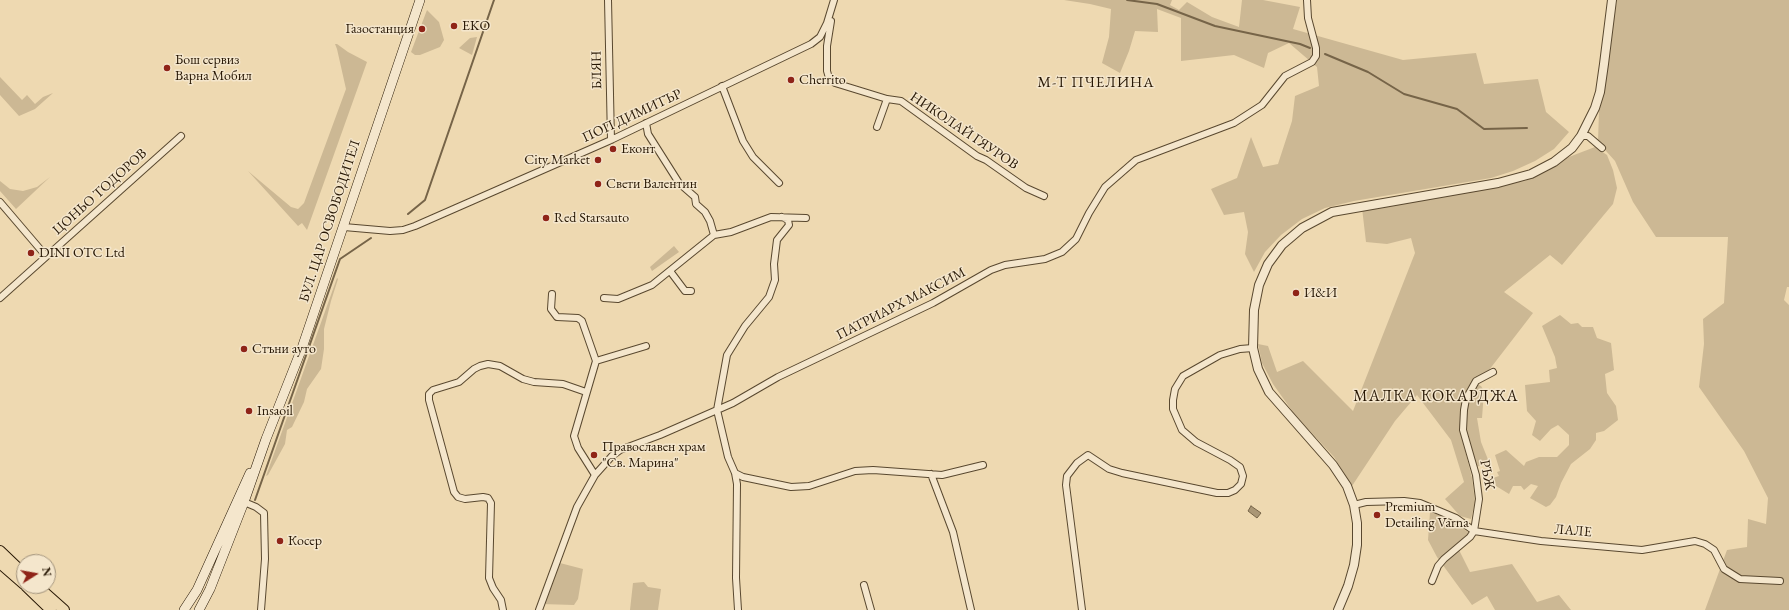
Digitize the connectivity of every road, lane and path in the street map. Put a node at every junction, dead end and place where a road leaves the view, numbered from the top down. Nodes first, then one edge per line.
1 (420, 0) edge
2 (608, 0) edge
3 (1307, 0) edge
4 (1612, 0) edge
5 (834, 1) edge
6 (722, 86) junction
7 (887, 99) junction
8 (646, 123) junction
9 (877, 127) dead end
10 (181, 136) dead end
11 (1581, 136) junction
12 (611, 140) junction
13 (1602, 148) dead end
14 (779, 183) dead end
15 (1044, 196) dead end
16 (0, 202) edge
17 (782, 217) junction
18 (806, 218) dead end
19 (344, 227) junction
20 (714, 235) junction
21 (46, 256) junction
22 (670, 271) junction
23 (691, 291) dead end
24 (552, 294) dead end
25 (0, 298) edge
26 (604, 298) dead end
27 (646, 346) dead end
28 (1253, 348) junction
29 (596, 360) junction
30 (1493, 372) dead end
31 (586, 392) junction
32 (717, 410) junction
33 (263, 449) junction
34 (983, 465) dead end
35 (735, 473) junction
36 (931, 474) junction
37 (595, 475) junction
38 (247, 503) junction
39 (1354, 505) junction
40 (1474, 531) junction
41 (0, 551) edge
42 (0, 563) edge
43 (16, 566) edge
44 (16, 577) edge
45 (1432, 581) dead end
46 (1780, 581) dead end
47 (864, 584) dead end
48 (34, 594) edge
49 (46, 594) edge
50 (51, 610) edge
51 (64, 610) edge
52 (184, 610) edge
53 (199, 610) edge
54 (261, 610) edge
55 (503, 610) edge
56 (539, 610) edge
57 (738, 610) edge
58 (870, 610) edge
59 (971, 610) edge
60 (1082, 610) edge
61 (1338, 610) edge

1 - 19 main road, БУЛ. ЦАР ОСВОБОДИТЕЛ
2 - 12 street, БЛЯН
3 - 32 street, ПАТРИАРХ МАКСИМ
4 - 11 street
5 - 6 street, ПОП ДИМИТЪР
5 - 7 street, НИКОЛАЙ ГЯУРОВ
6 - 8 street, ПОП ДИМИТЪР
6 - 14 street
7 - 9 street
7 - 15 street, НИКОЛАЙ ГЯУРОВ
8 - 12 street, ПОП ДИМИТЪР
8 - 20 street
10 - 21 street, ЦОНЬО ТОДОРОВ
11 - 13 street
11 - 28 street
12 - 19 street, ПОП ДИМИТЪР
16 - 21 street
17 - 18 street
17 - 20 street
17 - 32 street
19 - 33 main road, БУЛ. ЦАР ОСВОБОДИТЕЛ
20 - 22 street
21 - 25 street, ЦОНЬО ТОДОРОВ
22 - 23 street
22 - 26 street
24 - 29 street
27 - 29 street
28 - 39 street
28 - 60 street
29 - 31 street
30 - 40 street, РЪЖ
31 - 37 street
31 - 55 street
32 - 35 street
32 - 37 street, ПАТРИАРХ МАКСИМ
33 - 38 main road, БУЛ. ЦАР ОСВОБОДИТЕЛ
33 - 52 main road, БУЛ. ЦАР ОСВОБОДИТЕЛ
34 - 36 street
35 - 36 street
35 - 57 street
36 - 59 street
37 - 56 street, ПАТРИАРХ МАКСИМ
38 - 53 main road, БУЛ. ЦАР ОСВОБОДИТЕЛ
38 - 54 street
39 - 40 street, ЛАЛЕ
39 - 61 street
40 - 45 street
40 - 46 street, ЛАЛЕ
41 - 43 main road
42 - 44 main road
47 - 58 street
48 - 50 main road
49 - 51 main road

